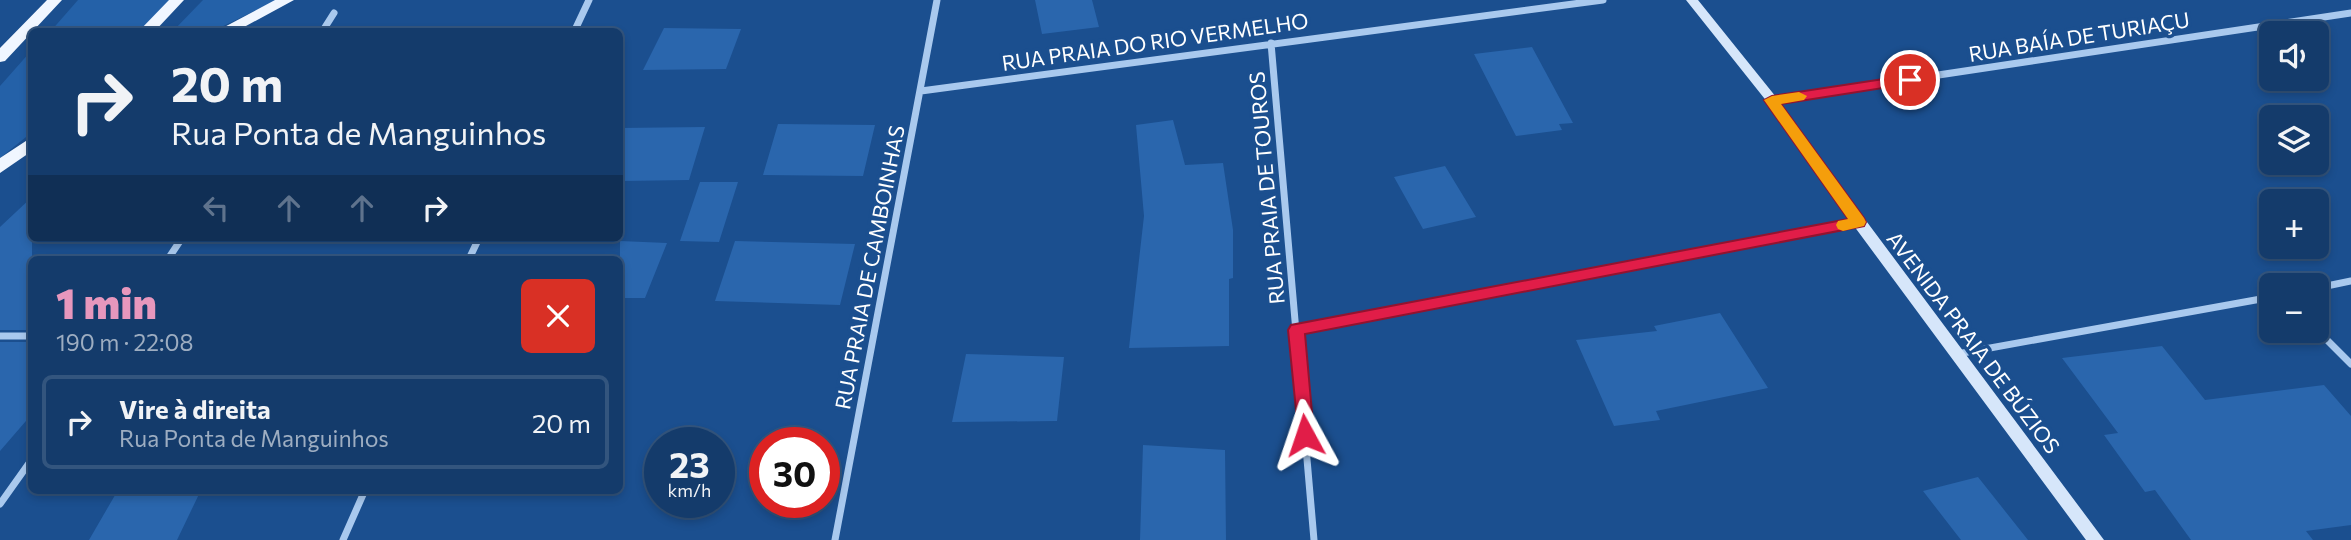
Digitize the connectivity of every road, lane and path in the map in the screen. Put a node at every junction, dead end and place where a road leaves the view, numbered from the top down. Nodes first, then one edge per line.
1 (55, 0) edge
2 (177, 0) edge
3 (287, 0) edge
4 (589, 0) edge
5 (937, 0) edge
6 (1603, 0) edge
7 (1692, 0) edge
8 (334, 13) dead end
9 (2351, 13) edge
10 (149, 28) edge
11 (230, 28) edge
12 (325, 28) edge
13 (576, 28) edge
14 (1270, 43) junction
15 (0, 57) edge
16 (921, 92) junction
17 (1772, 100) junction
18 (28, 145) edge
19 (0, 167) edge
20 (1859, 222) junction
21 (2351, 281) edge
22 (2329, 286) edge
23 (2259, 299) edge
24 (1296, 330) junction
25 (0, 336) edge
26 (28, 336) edge
27 (2329, 342) edge
28 (1956, 354) junction
29 (2351, 364) edge
30 (28, 464) edge
31 (363, 494) edge
32 (0, 504) edge
33 (343, 540) edge
34 (835, 540) edge
35 (1314, 540) edge
36 (2096, 540) edge

1 - 15 main road
2 - 10 main road
3 - 11 main road
4 - 13 street
5 - 16 street, RUA PRAIA DE CAMBOINHAS
6 - 14 street, RUA PRAIA DO RIO VERMELHO
7 - 17 main road, AVENIDA PRAIA DE BÚZIOS
8 - 12 street
9 - 17 street, RUA BAÍA DE TURIAÇU
14 - 16 street, RUA PRAIA DO RIO VERMELHO
14 - 24 street, RUA PRAIA DE TOUROS
16 - 34 street, RUA PRAIA DE CAMBOINHAS
17 - 20 main road, AVENIDA PRAIA DE BÚZIOS
18 - 19 main road
20 - 24 street
20 - 28 main road, AVENIDA PRAIA DE BÚZIOS
21 - 22 street
23 - 28 street
24 - 35 street, RUA PRAIA DE TOUROS
25 - 26 street
27 - 29 street
28 - 36 main road, AVENIDA PRAIA DE BÚZIOS
30 - 32 street
31 - 33 street

